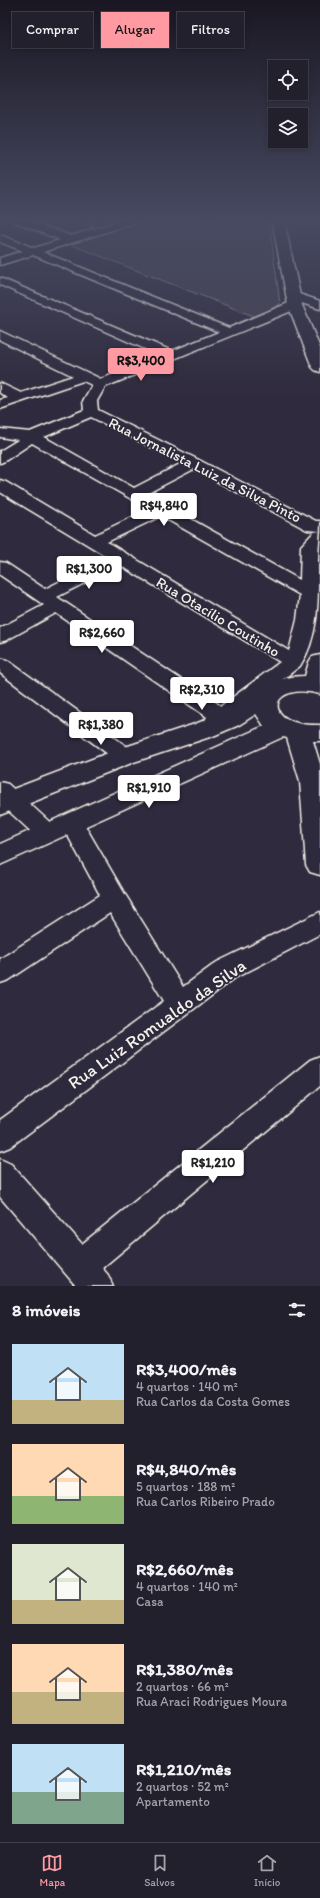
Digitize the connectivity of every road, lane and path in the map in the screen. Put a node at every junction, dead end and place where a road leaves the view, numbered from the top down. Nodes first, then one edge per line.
1 (103, 280) edge
2 (290, 280) edge
3 (0, 281) edge
4 (294, 301) junction
5 (320, 305) edge
6 (229, 332) junction
7 (0, 335) edge
8 (172, 356) junction
9 (320, 367) edge
10 (85, 376) junction
11 (100, 384) junction
12 (0, 387) edge
13 (19, 398) junction
14 (0, 405) edge
15 (91, 412) junction
16 (0, 434) edge
17 (32, 437) junction
18 (0, 458) edge
19 (194, 463) junction
20 (0, 484) edge
21 (135, 494) junction
22 (163, 509) junction
23 (320, 526) edge
24 (320, 536) edge
25 (94, 542) junction
26 (120, 558) junction
27 (0, 567) edge
28 (309, 567) junction
29 (272, 572) junction
30 (310, 593) junction
31 (51, 601) junction
32 (0, 636) edge
33 (293, 662) junction
34 (320, 662) edge
35 (0, 664) edge
36 (317, 686) edge
37 (269, 696) junction
38 (212, 723) junction
39 (300, 732) edge
40 (126, 756) junction
41 (316, 772) edge
42 (4, 798) edge
43 (72, 823) junction
44 (47, 833) junction
45 (0, 855) edge
46 (320, 865) edge
47 (114, 898) junction
48 (320, 922) edge
49 (0, 972) edge
50 (180, 1004) junction
51 (320, 1069) edge
52 (0, 1137) edge
53 (0, 1174) edge
54 (88, 1276) edge

1 - 6 street
2 - 4 main road
3 - 8 street
4 - 5 street
4 - 6 street
4 - 9 main road
6 - 8 street
7 - 10 street
8 - 11 street
10 - 11 street
10 - 13 street
11 - 15 street
12 - 13 street
13 - 14 street
15 - 17 street
15 - 19 street, Rua Jornalista Luiz da Silva Pinto
16 - 17 street
17 - 18 street
17 - 21 street
19 - 21 street
19 - 23 street, Rua Jornalista Luiz da Silva Pinto
20 - 25 street, Rua Otacílio Coutinho
21 - 22 street
22 - 25 street
22 - 29 street
24 - 28 street
25 - 26 street, Rua Otacílio Coutinho
26 - 31 street
26 - 33 street, Rua Otacílio Coutinho
27 - 31 street
28 - 29 street
28 - 30 street
29 - 30 street
30 - 33 street
31 - 32 street
31 - 38 street
33 - 38 street
34 - 36 main road
35 - 40 street
36 - 37 main road
37 - 38 main road
37 - 39 main road
38 - 40 main road
39 - 41 main road
39 - 43 main road
40 - 42 main road
41 - 46 main road
42 - 44 street
43 - 44 main road
43 - 47 street
44 - 45 main road
47 - 49 street
47 - 50 street
48 - 50 street, Rua Luiz Romualdo da Silva
50 - 52 street, Rua Luiz Romualdo da Silva
51 - 54 street
53 - 54 street

